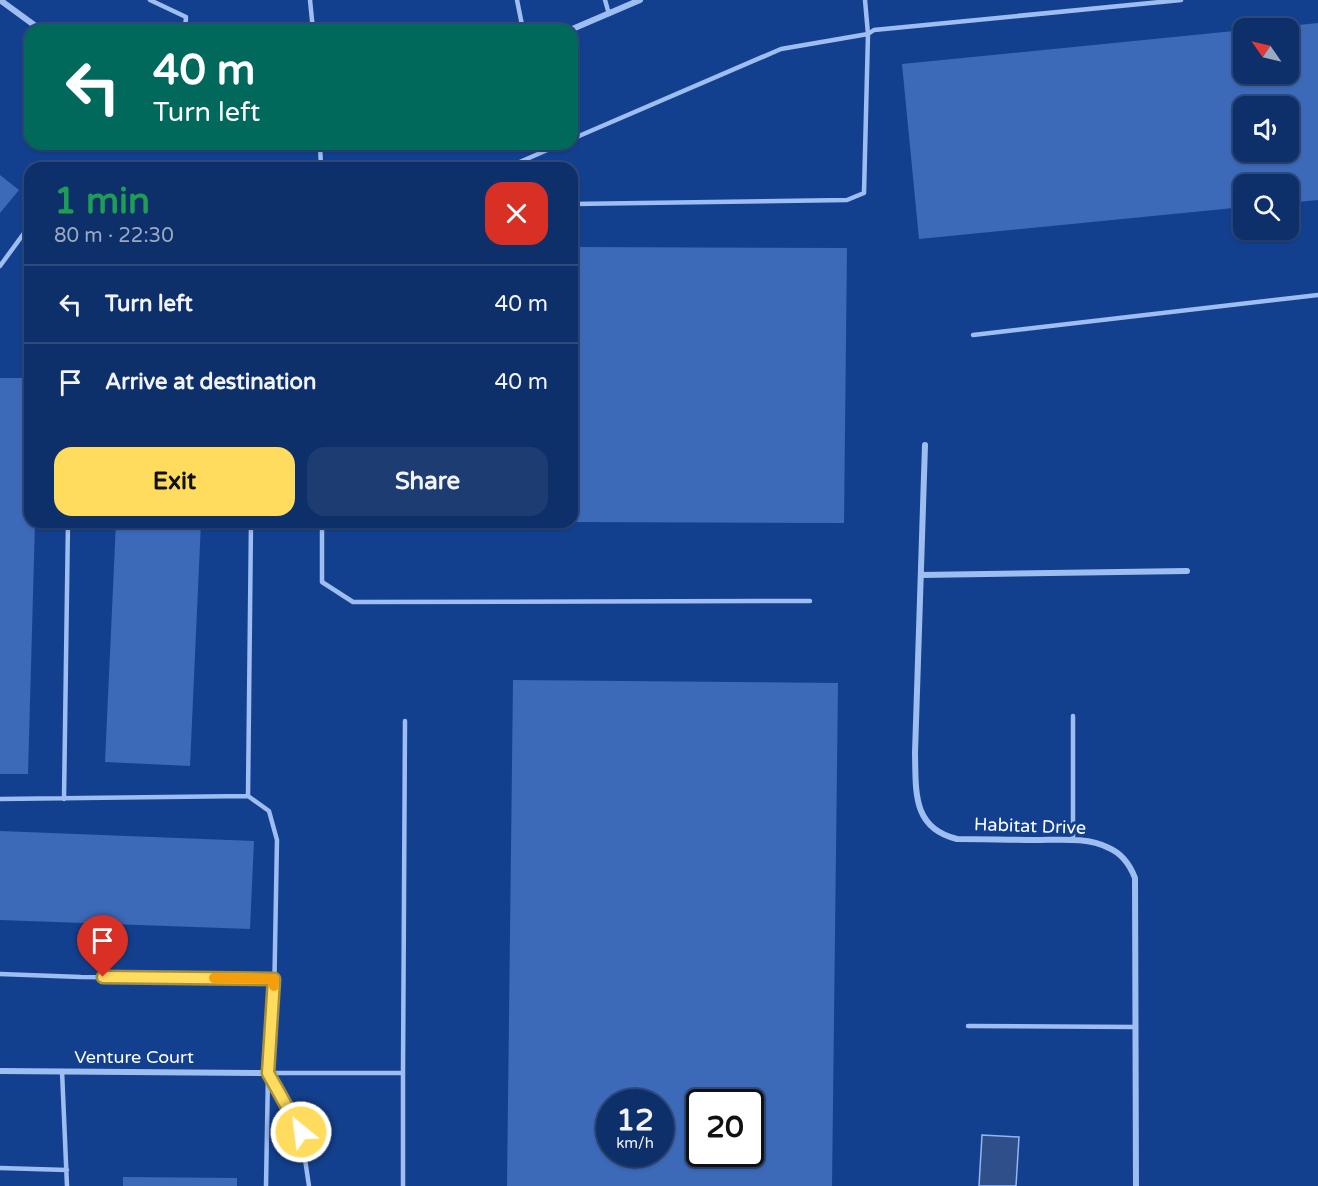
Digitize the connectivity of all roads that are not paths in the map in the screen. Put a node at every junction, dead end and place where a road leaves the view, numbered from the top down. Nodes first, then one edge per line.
1 (0, 0) edge
2 (150, 0) edge
3 (310, 0) edge
4 (517, 0) edge
5 (605, 0) edge
6 (640, 0) edge
7 (865, 0) edge
8 (1181, 0) edge
9 (609, 14) junction
10 (33, 24) edge
11 (185, 24) edge
12 (312, 24) edge
13 (522, 24) edge
14 (578, 27) edge
15 (868, 34) junction
16 (578, 137) edge
17 (547, 150) edge
18 (520, 162) edge
19 (578, 204) edge
20 (24, 233) edge
21 (0, 266) edge
22 (1318, 295) edge
23 (973, 335) dead end
24 (925, 445) dead end
25 (68, 528) edge
26 (251, 528) edge
27 (322, 528) edge
28 (1187, 571) dead end
29 (921, 575) junction
30 (810, 601) dead end
31 (1073, 716) dead end
32 (405, 721) dead end
33 (248, 796) junction
34 (0, 799) edge
35 (64, 799) junction
36 (1073, 840) junction
37 (0, 975) edge
38 (274, 979) junction
39 (968, 1026) dead end
40 (1136, 1027) junction
41 (0, 1071) edge
42 (62, 1071) junction
43 (268, 1073) junction
44 (403, 1073) junction
45 (0, 1168) edge
46 (67, 1170) junction
47 (68, 1186) edge
48 (266, 1186) edge
49 (309, 1186) edge
50 (403, 1186) edge
51 (1136, 1186) edge

1 - 10 street
2 - 11 lane
3 - 12 lane
4 - 13 lane
5 - 9 lane
6 - 9 street
7 - 15 lane
8 - 15 lane
9 - 14 street
15 - 16 lane
15 - 19 lane
17 - 18 lane
20 - 21 lane
22 - 23 lane
24 - 29 street, Habitat Drive
25 - 35 lane
26 - 33 lane
27 - 30 lane
28 - 29 street
29 - 36 street, Habitat Drive
31 - 36 lane
32 - 44 lane
33 - 35 lane
33 - 38 lane
34 - 35 lane
36 - 40 street, Habitat Drive
37 - 38 lane
38 - 43 lane
39 - 40 lane
40 - 51 street, Habitat Drive
41 - 42 street, Venture Court
42 - 43 street, Venture Court
42 - 46 lane
43 - 44 lane
43 - 48 lane
43 - 49 lane
44 - 50 lane
45 - 46 lane
46 - 47 lane

